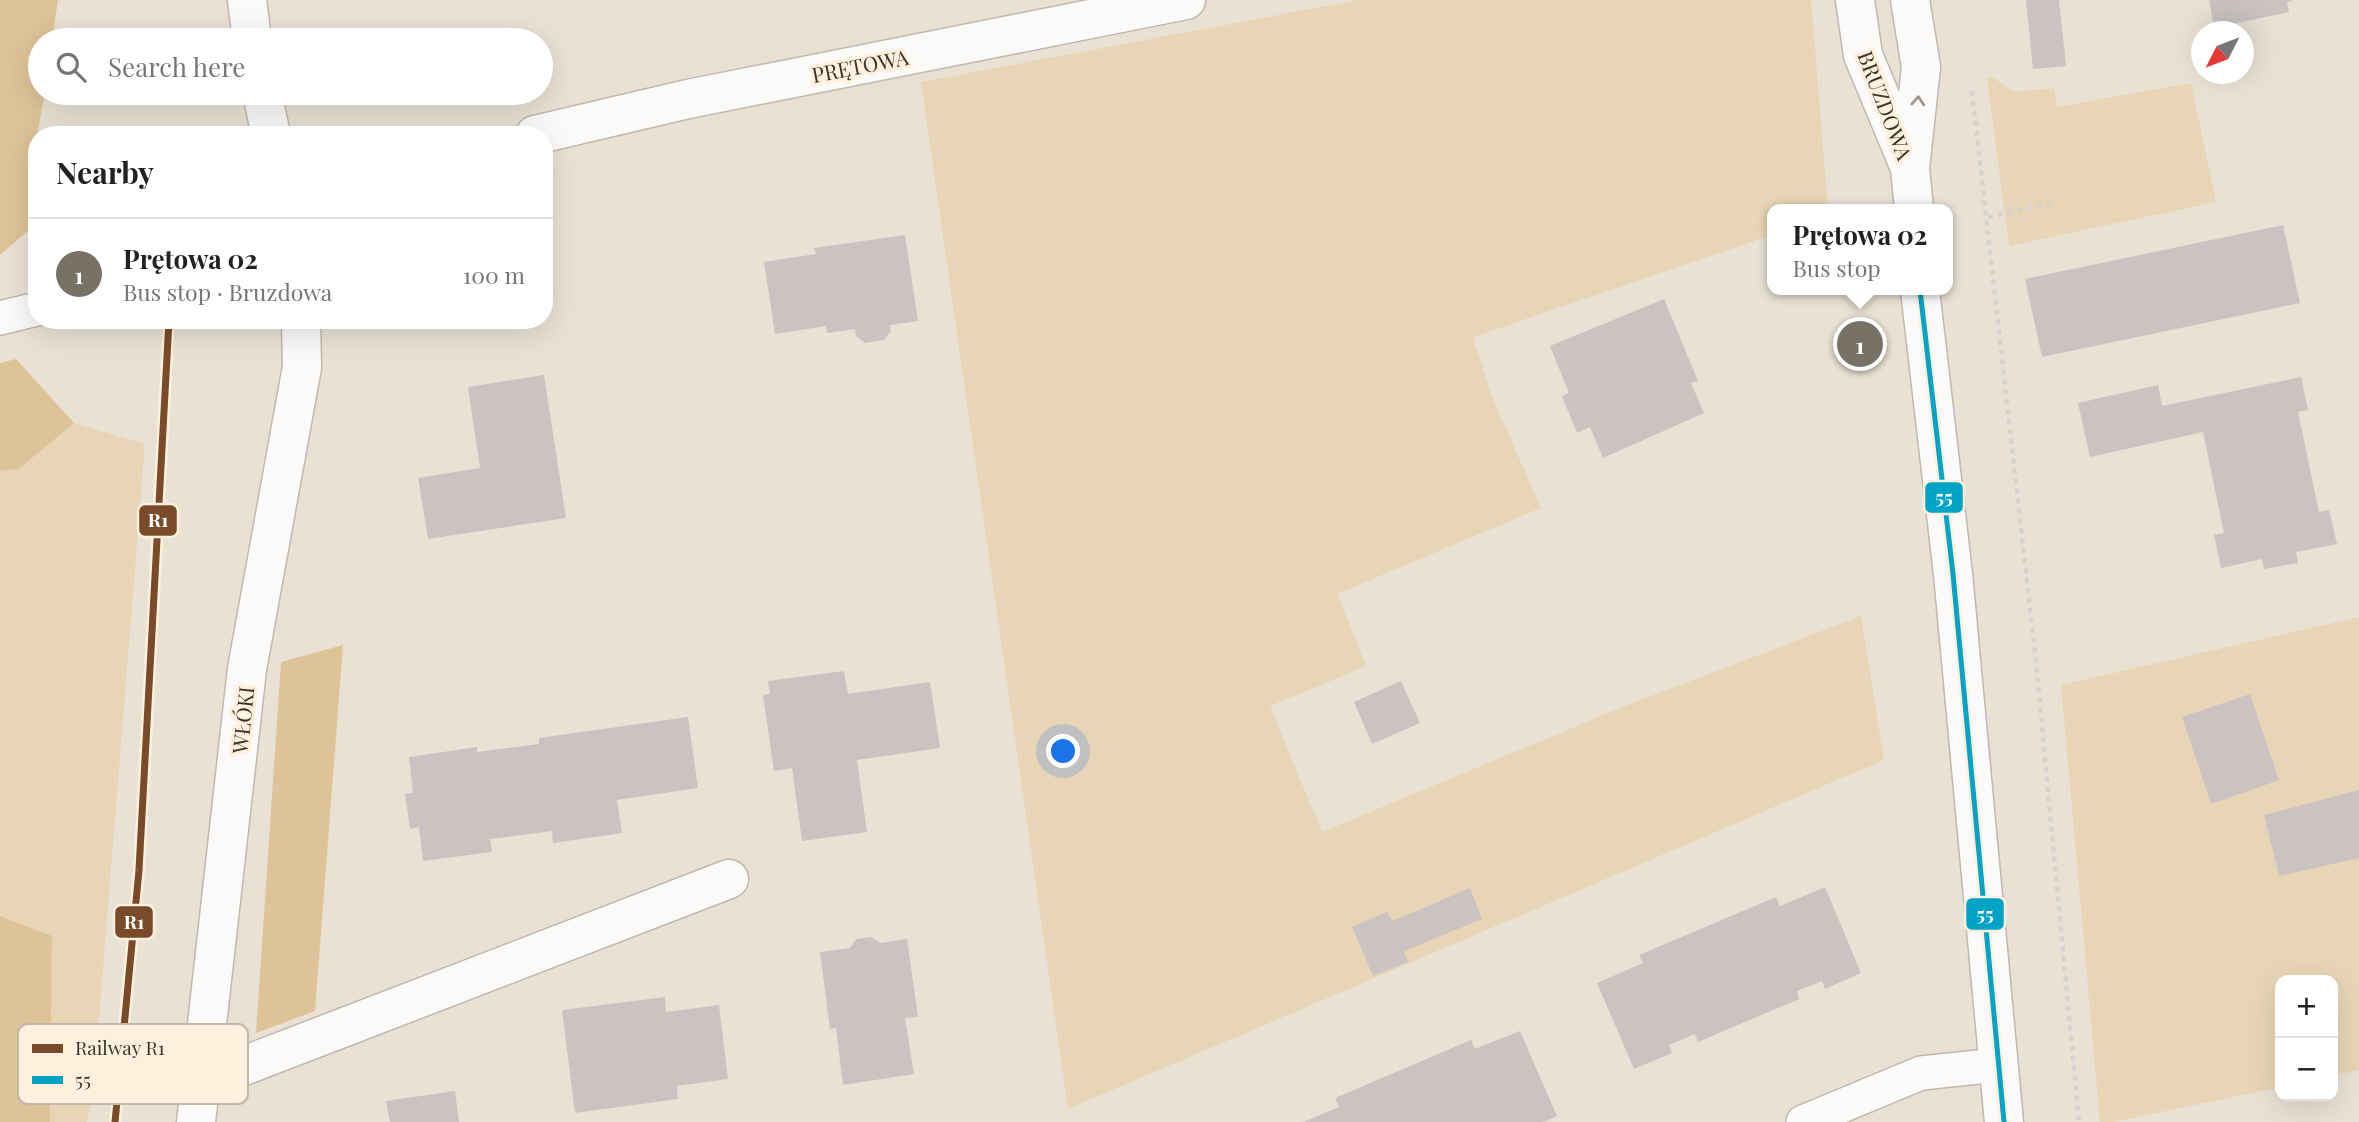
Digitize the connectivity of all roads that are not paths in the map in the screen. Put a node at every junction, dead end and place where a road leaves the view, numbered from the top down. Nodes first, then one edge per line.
1 (247, 0) edge
2 (1186, 0) edge
3 (1855, 0) edge
4 (1910, 0) edge
5 (250, 28) edge
6 (265, 105) edge
7 (269, 126) edge
8 (553, 131) edge
9 (1910, 169) junction
10 (1914, 204) edge
11 (1921, 295) edge
12 (28, 312) edge
13 (0, 318) edge
14 (301, 329) edge
15 (729, 879) dead end
16 (208, 1024) edge
17 (248, 1064) edge
18 (1998, 1065) junction
19 (199, 1104) edge
20 (196, 1122) edge
21 (1803, 1122) edge
22 (2004, 1122) edge

1 - 5 street
2 - 8 street, PRĘTOWA
3 - 9 street, BRUZDOWA
9 -> 4 street, BRUZDOWA
6 - 7 street
9 - 10 street, BRUZDOWA
11 - 18 street
12 - 13 lane
14 - 16 street, WŁÓKI
15 - 17 street
18 - 21 lane
18 - 22 street
19 - 20 street, WŁÓKI

